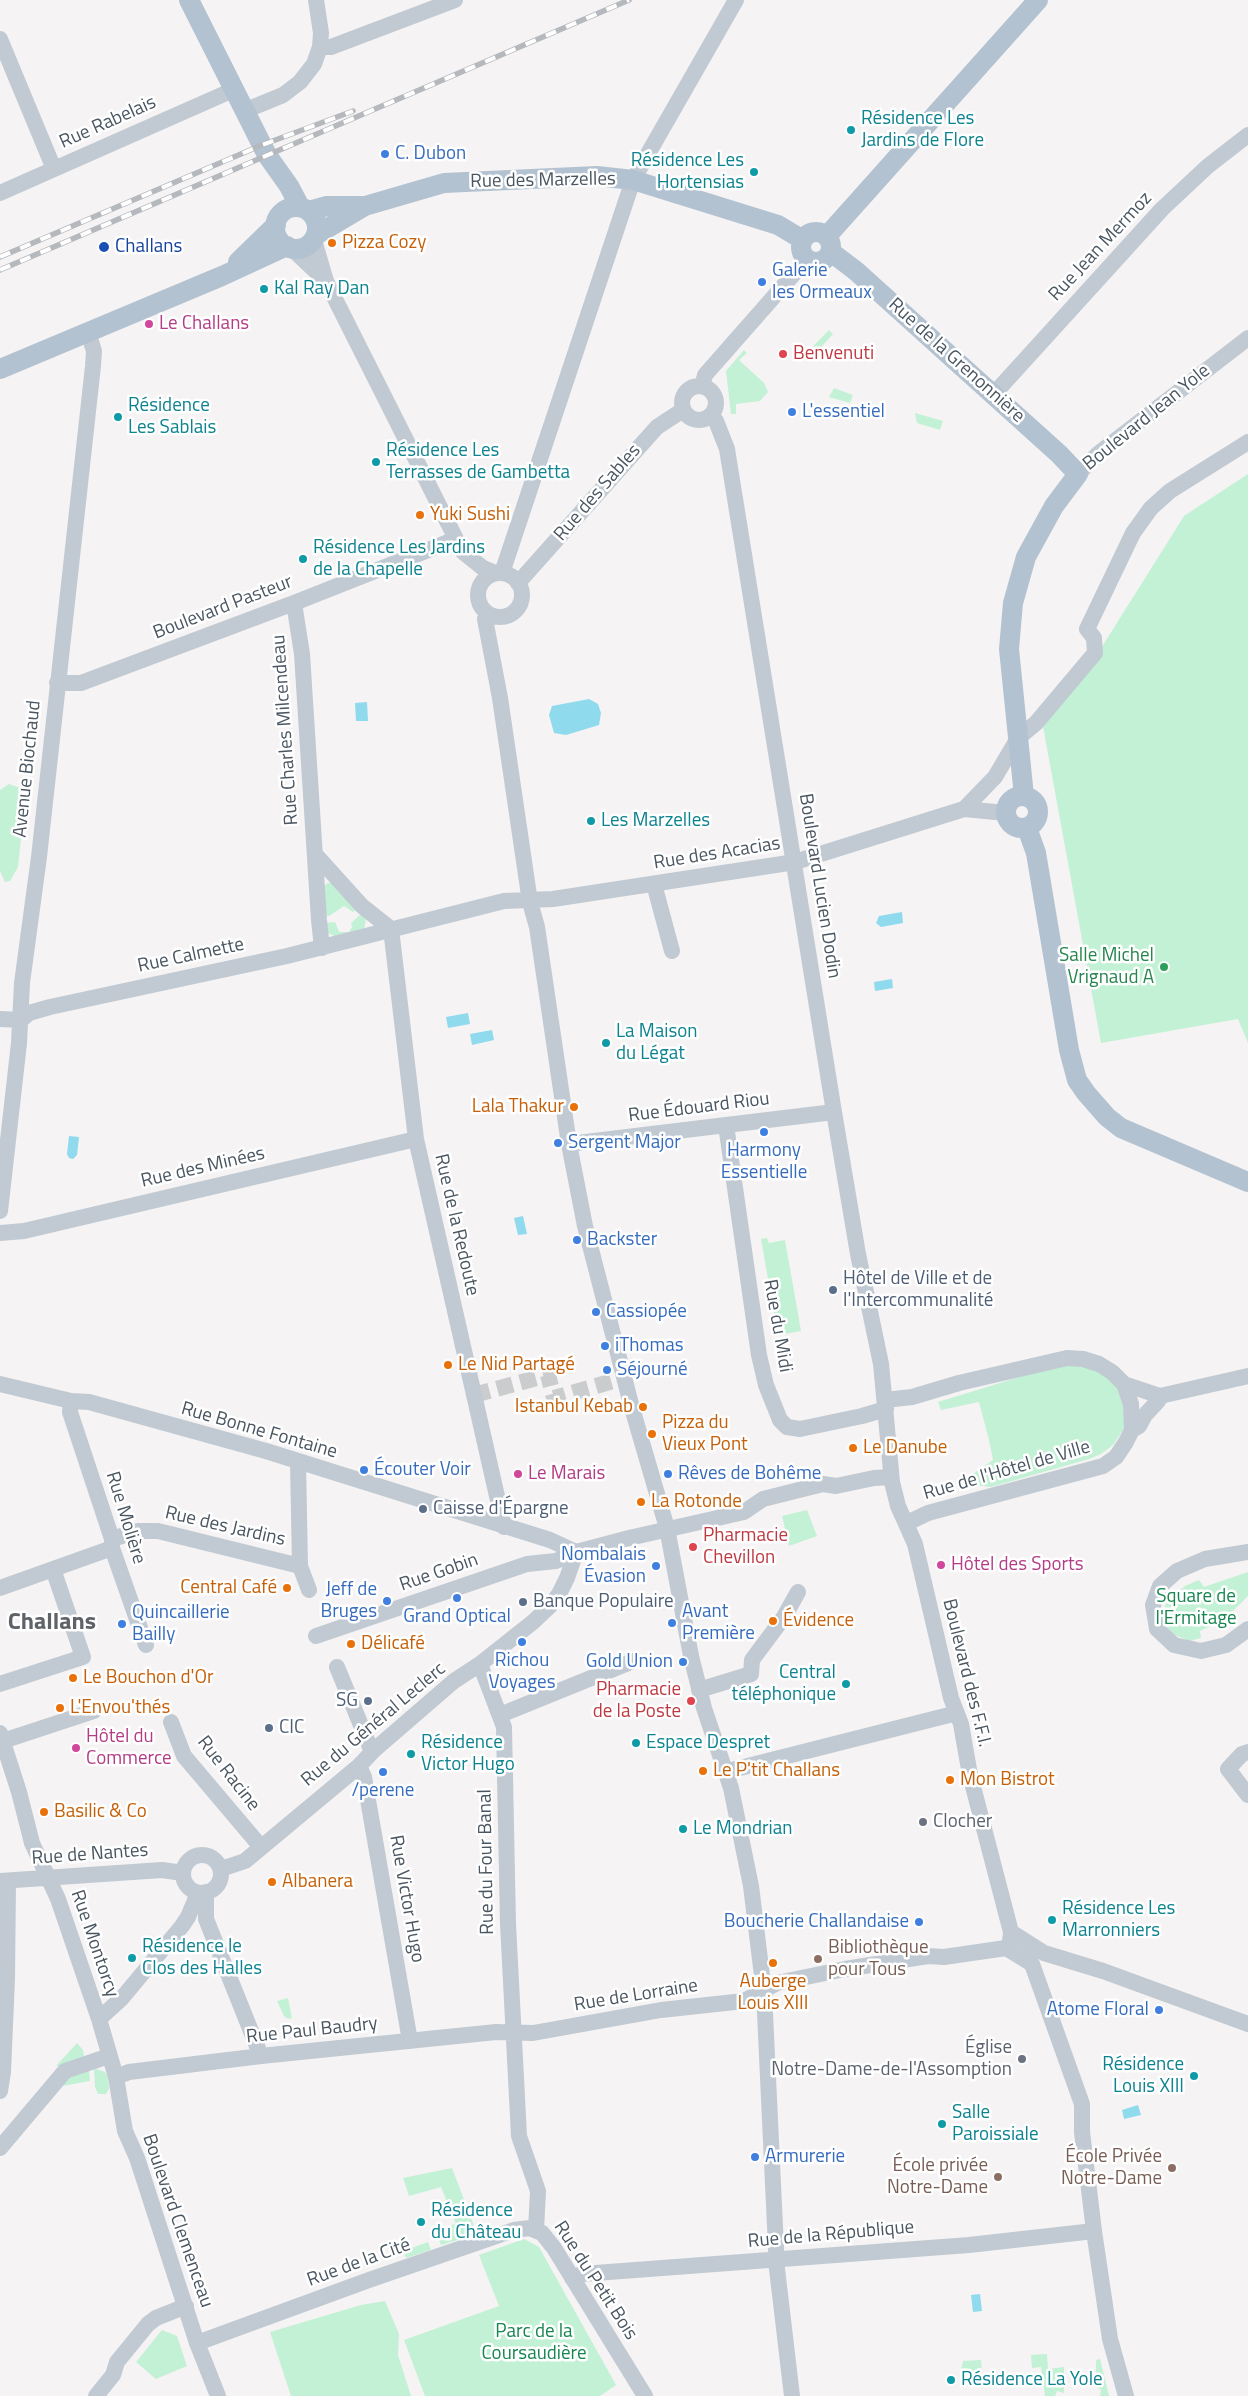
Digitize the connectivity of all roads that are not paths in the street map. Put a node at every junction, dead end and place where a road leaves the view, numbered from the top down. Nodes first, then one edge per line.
1 (189, 0) edge
2 (316, 0) edge
3 (455, 0) edge
4 (736, 0) edge
5 (1038, 0) edge
6 (0, 39) edge
7 (320, 47) junction
8 (233, 90) junction
9 (244, 110) junction
10 (1248, 135) edge
11 (270, 160) junction
12 (54, 169) junction
13 (633, 180) junction
14 (0, 193) edge
15 (365, 206) junction
16 (305, 209) junction
17 (277, 220) junction
18 (315, 237) junction
19 (829, 244) junction
20 (289, 247) junction
21 (805, 249) junction
22 (222, 276) junction
23 (326, 281) junction
24 (88, 332) junction
25 (1248, 338) edge
26 (0, 369) edge
27 (702, 386) junction
28 (993, 395) junction
29 (683, 410) junction
30 (711, 416) junction
31 (1248, 442) edge
32 (1078, 474) junction
33 (459, 546) junction
34 (498, 573) junction
35 (518, 583) junction
36 (479, 587) junction
37 (294, 604) junction
38 (487, 613) junction
39 (57, 683) junction
40 (1018, 738) junction
41 (1024, 796) junction
42 (964, 809) junction
43 (1006, 813) junction
44 (1027, 828) junction
45 (315, 854) junction
46 (795, 862) junction
47 (654, 884) junction
48 (530, 902) junction
49 (391, 929) junction
50 (322, 948) junction
51 (672, 951) dead end
52 (0, 1019) edge
53 (21, 1020) junction
54 (834, 1112) junction
55 (726, 1125) junction
56 (416, 1139) junction
57 (569, 1144) junction
58 (1248, 1182) edge
59 (0, 1211) edge
60 (0, 1233) edge
61 (1248, 1376) edge
62 (0, 1384) edge
63 (1124, 1384) junction
64 (1160, 1396) junction
65 (71, 1402) junction
66 (885, 1404) junction
67 (1132, 1430) junction
68 (298, 1462) junction
69 (891, 1477) junction
70 (907, 1523) junction
71 (504, 1527) junction
72 (667, 1528) junction
73 (112, 1543) junction
74 (576, 1552) junction
75 (1248, 1552) edge
76 (300, 1566) junction
77 (53, 1569) junction
78 (0, 1588) edge
79 (309, 1590) dead end
80 (798, 1592) dead end
81 (1248, 1629) edge
82 (316, 1636) dead end
83 (146, 1645) dead end
84 (633, 1661) dead end
85 (480, 1664) junction
86 (337, 1668) dead end
87 (0, 1684) edge
88 (699, 1690) junction
89 (94, 1711) dead end
90 (957, 1713) junction
91 (500, 1716) junction
92 (171, 1722) dead end
93 (1, 1739) edge
94 (372, 1752) junction
95 (1248, 1752) edge
96 (359, 1766) junction
97 (724, 1772) junction
98 (1248, 1795) edge
99 (261, 1847) junction
100 (221, 1869) junction
101 (182, 1873) junction
102 (48, 1878) junction
103 (4, 1881) edge
104 (202, 1893) junction
105 (1011, 1932) junction
106 (1006, 1948) junction
107 (1038, 1958) junction
108 (764, 1992) junction
109 (99, 2019) junction
110 (1248, 2024) edge
111 (512, 2034) junction
112 (410, 2041) junction
113 (109, 2056) junction
114 (261, 2056) junction
115 (116, 2077) junction
116 (0, 2091) edge
117 (0, 2148) edge
118 (536, 2230) junction
119 (1094, 2231) junction
120 (776, 2260) junction
121 (572, 2278) junction
122 (186, 2306) junction
123 (197, 2343) junction
124 (96, 2396) edge
125 (218, 2396) edge
126 (645, 2396) edge
127 (792, 2396) edge
128 (1126, 2396) edge

1 - 8 main road
2 - 7 street
3 - 7 street
4 - 13 street
5 - 19 main road
6 - 12 street
7 - 9 street
8 - 9 main road
8 - 12 street, Rue Rabelais
9 - 11 main road
10 - 28 street, Rue Jean Mermoz
11 - 16 main road
11 - 17 main road
12 - 14 street, Rue Rabelais
13 - 15 main road, Rue des Marzelles
13 - 21 main road, Rue des Marzelles
13 - 34 street
15 - 16 main road, Rue des Marzelles
15 - 18 main road, Rue des Marzelles
16 - 17 main road
16 - 18 main road
17 - 20 main road
17 - 22 main road
18 - 20 main road
18 - 23 street
19 - 21 main road
19 - 28 main road, Rue de la Grenonnière
20 - 22 main road
20 - 23 street
21 - 27 street
22 - 24 main road
23 - 33 street
24 - 26 main road
24 - 39 street, Avenue Biochaud
25 - 32 street, Boulevard Jean Yole
27 - 29 street
27 - 30 street
28 - 32 main road, Rue de la Grenonnière
29 - 30 street
29 - 35 street, Rue des Sables
30 - 46 street, Boulevard Lucien Dodin
31 - 40 street, Rue des Acacias
32 - 40 main road, Boulevard Jean Yole
33 - 34 street
33 - 36 street
33 - 37 street, Boulevard Pasteur
34 - 35 street
34 - 36 street
35 - 38 street
36 - 38 street
37 - 39 street, Boulevard Pasteur
37 - 45 street, Rue Charles Milcendeau
38 - 48 street
39 - 53 street, Avenue Biochaud
40 - 41 main road, Boulevard Jean Yole
40 - 42 street, Rue des Acacias
41 - 43 main road
41 - 44 main road
42 - 43 street, Rue des Acacias
42 - 46 street, Rue des Acacias
43 - 44 main road
44 - 58 main road
45 - 49 street
45 - 50 street, Rue Charles Milcendeau
46 - 47 street, Rue des Acacias
46 - 54 street, Boulevard Lucien Dodin
47 - 48 street, Rue des Acacias
47 - 51 street
48 - 49 street
48 - 57 street
49 - 50 street, Rue Calmette
49 - 56 street, Rue de la Redoute
50 - 53 street, Rue Calmette
52 - 53 street, Rue Calmette
53 - 59 street, Avenue Biochaud
54 - 55 street, Rue Édouard Riou
54 - 66 street, Boulevard Lucien Dodin
55 - 57 street, Rue Édouard Riou
55 - 66 street, Rue du Midi
56 - 60 street, Rue des Minées
56 - 71 street, Rue de la Redoute
57 - 72 street
61 - 64 street
62 - 65 street, Rue Bonne Fontaine
63 - 64 street
63 - 66 street
63 - 67 street
64 - 67 street, Rue de l'Hôtel de Ville
65 - 68 street, Rue Bonne Fontaine
65 - 73 street, Rue Molière
66 - 69 street, Boulevard des F.F.I.
67 - 70 street, Rue de l'Hôtel de Ville
68 - 71 street, Rue Bonne Fontaine
68 - 76 street
69 - 70 street, Boulevard des F.F.I.
69 - 72 street, Rue Gobin
70 - 90 street, Boulevard des F.F.I.
71 - 74 street, Rue Bonne Fontaine
72 - 74 street, Rue Gobin
72 - 88 street
73 - 76 street, Rue des Jardins
73 - 77 street, Rue des Jardins
73 - 83 street, Rue Molière
74 - 82 street, Rue Gobin
74 - 85 street, Rue du Général Leclerc
75 - 81 street
76 - 79 street
77 - 78 street, Rue des Jardins
77 - 87 street
80 - 88 street
84 - 91 street
85 - 91 street, Rue du Four Banal
85 - 94 street, Rue du Général Leclerc
86 - 94 street
88 - 97 street
89 - 93 street
90 - 97 street
90 - 105 street, Boulevard des F.F.I.
91 - 111 street, Rue du Four Banal
92 - 99 street, Rue Racine
93 - 102 street, Rue Montorcy
94 - 96 street, Rue du Général Leclerc
95 - 98 street
96 - 99 street, Rue du Général Leclerc
96 - 112 street, Rue Victor Hugo
97 - 108 street
99 - 100 street, Rue du Général Leclerc
100 - 101 street
100 - 104 street
101 - 102 street, Rue de Nantes
101 - 104 street
102 - 103 street, Rue de Nantes
102 - 109 street, Rue Montorcy
103 - 116 street
104 - 109 street
104 - 114 street
105 - 106 street
105 - 107 street
106 - 107 street
106 - 108 street, Rue de Lorraine
107 - 110 street
107 - 119 street
108 - 111 street, Rue de Lorraine
108 - 120 street
109 - 113 street, Rue Montorcy
111 - 112 street, Rue Paul Baudry
111 - 118 street, Rue du Petit Bois
112 - 114 street, Rue Paul Baudry
113 - 115 street, Boulevard Clemenceau
113 - 117 street
114 - 115 street, Rue Paul Baudry
115 - 122 street, Boulevard Clemenceau
118 - 121 street, Rue du Petit Bois
118 - 123 street, Rue de la Cité
119 - 120 street, Rue de la République
119 - 128 street
120 - 121 street, Rue de la République
120 - 127 street
121 - 126 street, Rue du Petit Bois
122 - 123 street, Boulevard Clemenceau
122 - 124 street
123 - 125 street, Boulevard Clemenceau

